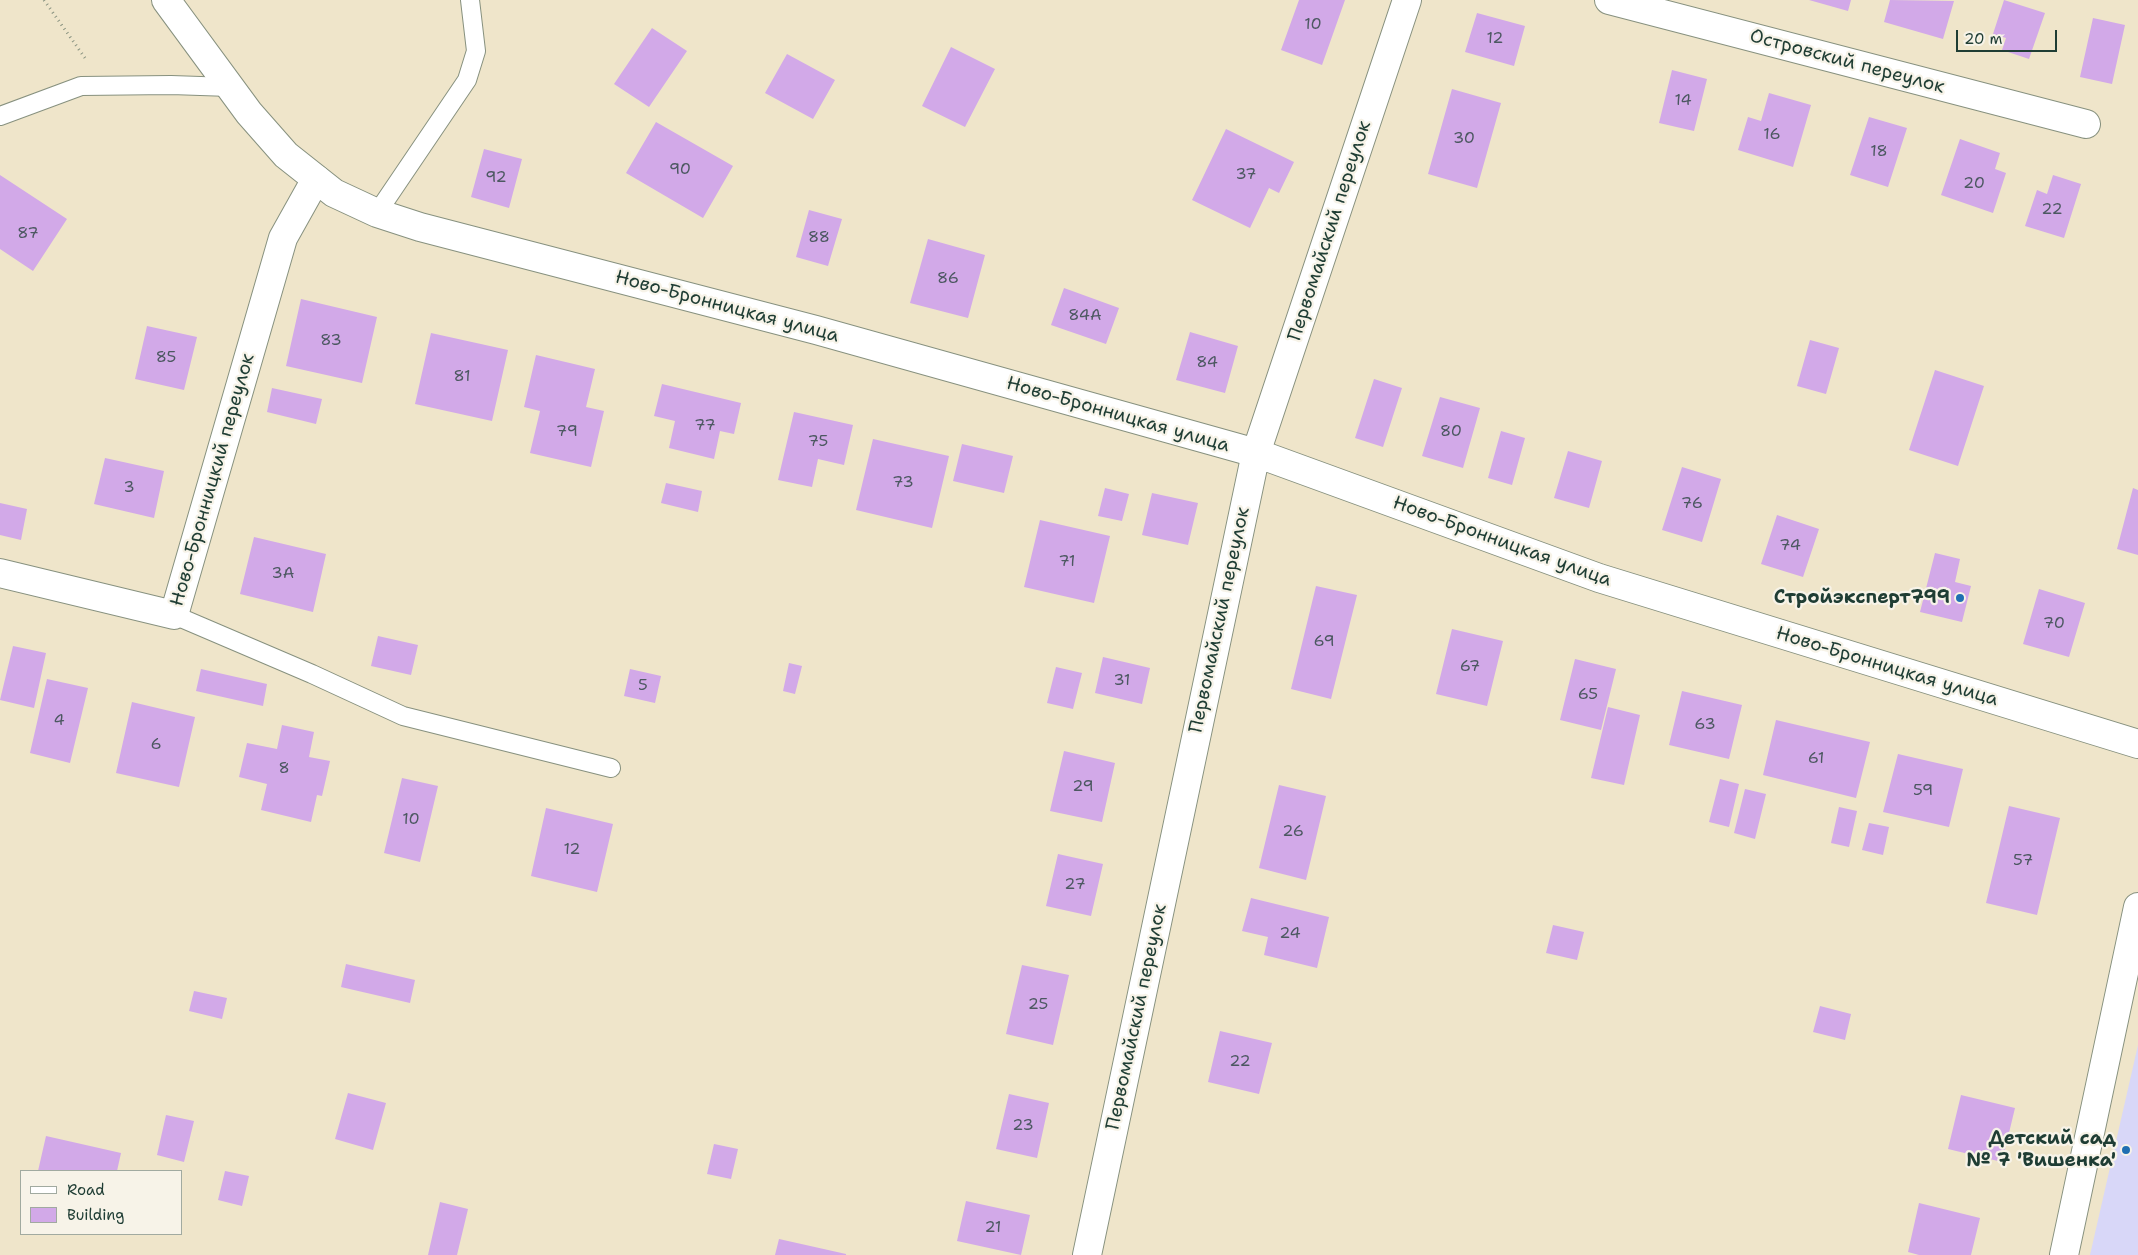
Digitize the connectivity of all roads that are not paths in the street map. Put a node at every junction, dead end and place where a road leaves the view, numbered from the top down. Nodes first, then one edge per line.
1 (166, 0) edge
2 (470, 0) edge
3 (1407, 0) edge
4 (1609, 0) edge
5 (230, 87) junction
6 (0, 116) edge
7 (2086, 124) dead end
8 (316, 178) junction
9 (376, 213) junction
10 (1256, 454) junction
11 (0, 573) edge
12 (174, 615) junction
13 (2138, 744) edge
14 (611, 768) dead end
15 (2138, 907) edge
16 (1087, 1255) edge
17 (2064, 1255) edge

1 - 5 street, Ново-Бронницкая улица
2 - 9 lane
3 - 10 street, Первомайский переулок
4 - 7 street, Островский переулок
5 - 6 lane
5 - 8 street, Ново-Бронницкая улица
8 - 9 street, Ново-Бронницкая улица
8 - 12 street, Ново-Бронницкий переулок
9 - 10 street, Ново-Бронницкая улица
10 - 13 street, Ново-Бронницкая улица
10 - 16 street, Первомайский переулок
11 - 12 street, Ново-Бронницкий переулок
12 - 14 lane
15 - 17 street

